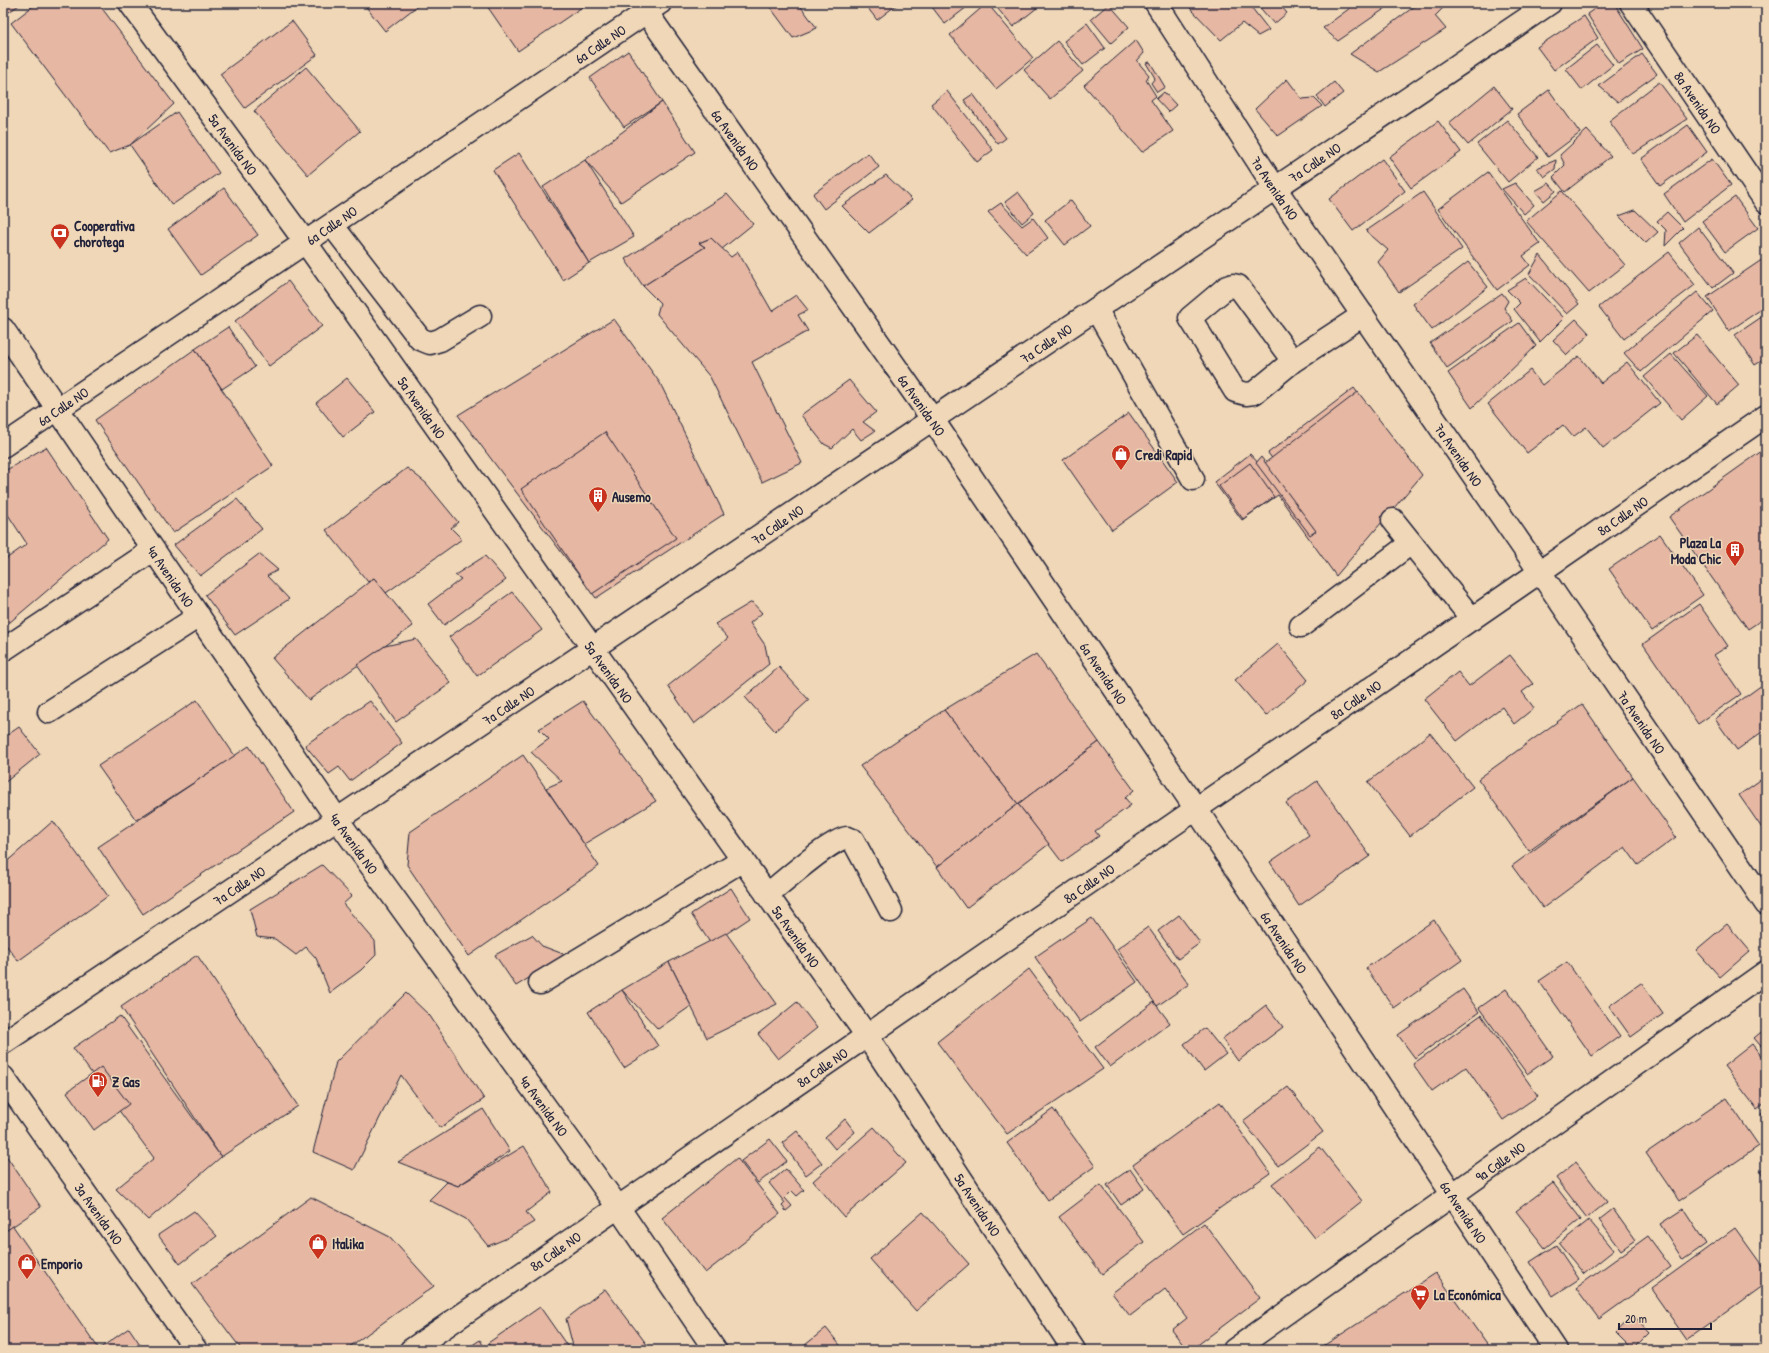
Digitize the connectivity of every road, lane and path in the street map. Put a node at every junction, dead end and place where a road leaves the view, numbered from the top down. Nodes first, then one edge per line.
1 (130, 3) edge
2 (1156, 3) edge
3 (1550, 3) edge
4 (1631, 3) edge
5 (649, 6) edge
6 (1275, 188) junction
7 (1766, 202) edge
8 (332, 225) junction
9 (306, 243) junction
10 (1096, 309) junction
11 (1363, 315) junction
12 (480, 316) dead end
13 (3, 329) edge
14 (1293, 361) junction
15 (58, 410) junction
16 (1766, 416) edge
17 (933, 420) junction
18 (3, 446) edge
19 (1193, 479) dead end
20 (1393, 520) dead end
21 (1411, 543) junction
22 (153, 550) junction
23 (1540, 572) junction
24 (199, 616) junction
25 (1472, 619) junction
26 (1301, 626) dead end
27 (593, 648) junction
28 (3, 650) edge
29 (49, 712) dead end
30 (1196, 809) junction
31 (337, 819) junction
32 (742, 860) junction
33 (767, 895) junction
34 (1766, 904) edge
35 (892, 911) dead end
36 (1766, 972) edge
37 (540, 983) dead end
38 (867, 1036) junction
39 (3, 1043) edge
40 (3, 1077) edge
41 (1454, 1195) junction
42 (618, 1207) junction
43 (196, 1350) edge
44 (411, 1350) edge
45 (715, 1350) edge
46 (1074, 1350) edge
47 (1234, 1350) edge
48 (1556, 1350) edge

1 - 9 street, 5a Avenida NO
2 - 6 street, 7a Avenida NO
3 - 6 street, 7a Calle NO
4 - 7 street, 8a Avenida NO
5 - 8 street, 6a Calle NO
5 - 17 street, 6a Avenida NO
6 - 10 street, 7a Calle NO
6 - 11 street, 7a Avenida NO
8 - 9 street, 6a Calle NO
8 - 12 street
9 - 15 street, 6a Calle NO
9 - 27 street, 5a Avenida NO
10 - 17 street, 7a Calle NO
10 - 19 street
11 - 14 street
11 - 23 street, 7a Avenida NO
13 - 15 street, 4a Avenida NO
14 - 14 street
15 - 18 street, 6a Calle NO
15 - 22 street, 4a Avenida NO
16 - 23 street, 8a Calle NO
17 - 27 street, 7a Calle NO
17 - 30 street, 6a Avenida NO
20 - 21 street
21 - 25 street
21 - 26 street
22 - 24 street, 4a Avenida NO
22 - 28 street
23 - 25 street, 8a Calle NO
23 - 34 street, 7a Avenida NO
24 - 29 street
24 - 31 street, 4a Avenida NO
25 - 30 street, 8a Calle NO
27 - 31 street, 7a Calle NO
27 - 32 street, 5a Avenida NO
30 - 38 street, 8a Calle NO
30 - 41 street, 6a Avenida NO
31 - 39 street, 7a Calle NO
31 - 42 street, 4a Avenida NO
32 - 33 street, 5a Avenida NO
32 - 37 street
33 - 35 street
33 - 38 street, 5a Avenida NO
36 - 41 street, 9a Calle NO
38 - 42 street, 8a Calle NO
38 - 46 street, 5a Avenida NO
40 - 43 street, 3a Avenida NO
41 - 47 street, 9a Calle NO
41 - 48 street, 6a Avenida NO
42 - 44 street, 8a Calle NO
42 - 45 street, 4a Avenida NO

